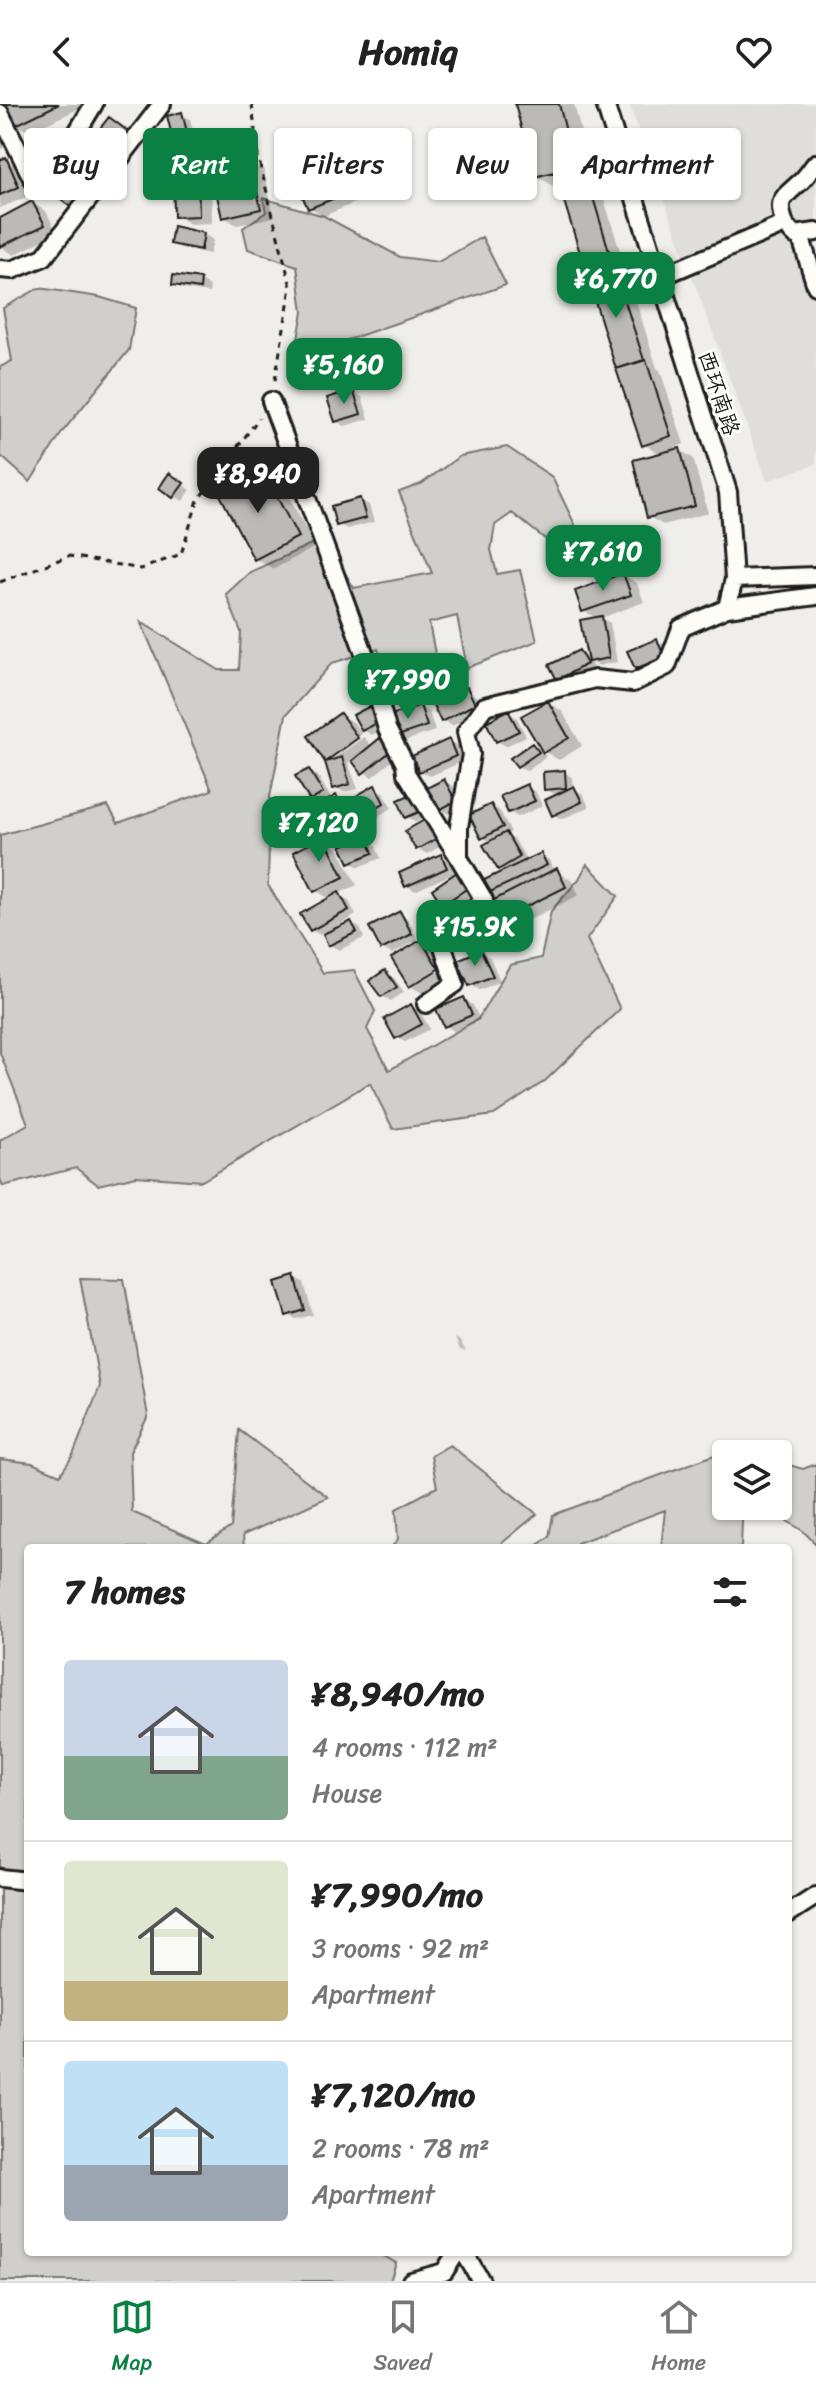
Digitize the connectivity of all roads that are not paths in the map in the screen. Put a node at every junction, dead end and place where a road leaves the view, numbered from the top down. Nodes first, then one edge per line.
1 (94, 104) edge
2 (162, 104) edge
3 (605, 104) edge
4 (0, 113) edge
5 (816, 163) edge
6 (808, 185) edge
7 (785, 224) junction
8 (808, 234) edge
9 (0, 269) edge
10 (660, 277) junction
11 (816, 286) edge
12 (271, 401) road end
13 (816, 576) edge
14 (734, 579) junction
15 (816, 596) edge
16 (727, 608) junction
17 (459, 858) junction
18 (426, 1004) dead end
19 (0, 1878) edge
20 (24, 1881) edge
21 (816, 1896) edge
22 (792, 1911) edge
23 (454, 2256) edge
24 (466, 2256) edge
25 (411, 2281) edge
26 (481, 2281) edge

1 - 4 street
2 - 9 street
3 - 10 street, 西环南路
5 - 6 street
6 - 7 street
7 - 8 street
7 - 10 street
8 - 11 street
10 - 14 street, 西环南路
12 - 17 street
13 - 14 street
14 - 16 street, 西环南路
15 - 16 street
16 - 17 street
17 - 18 street
19 - 20 street
21 - 22 street
23 - 25 street
24 - 26 street

